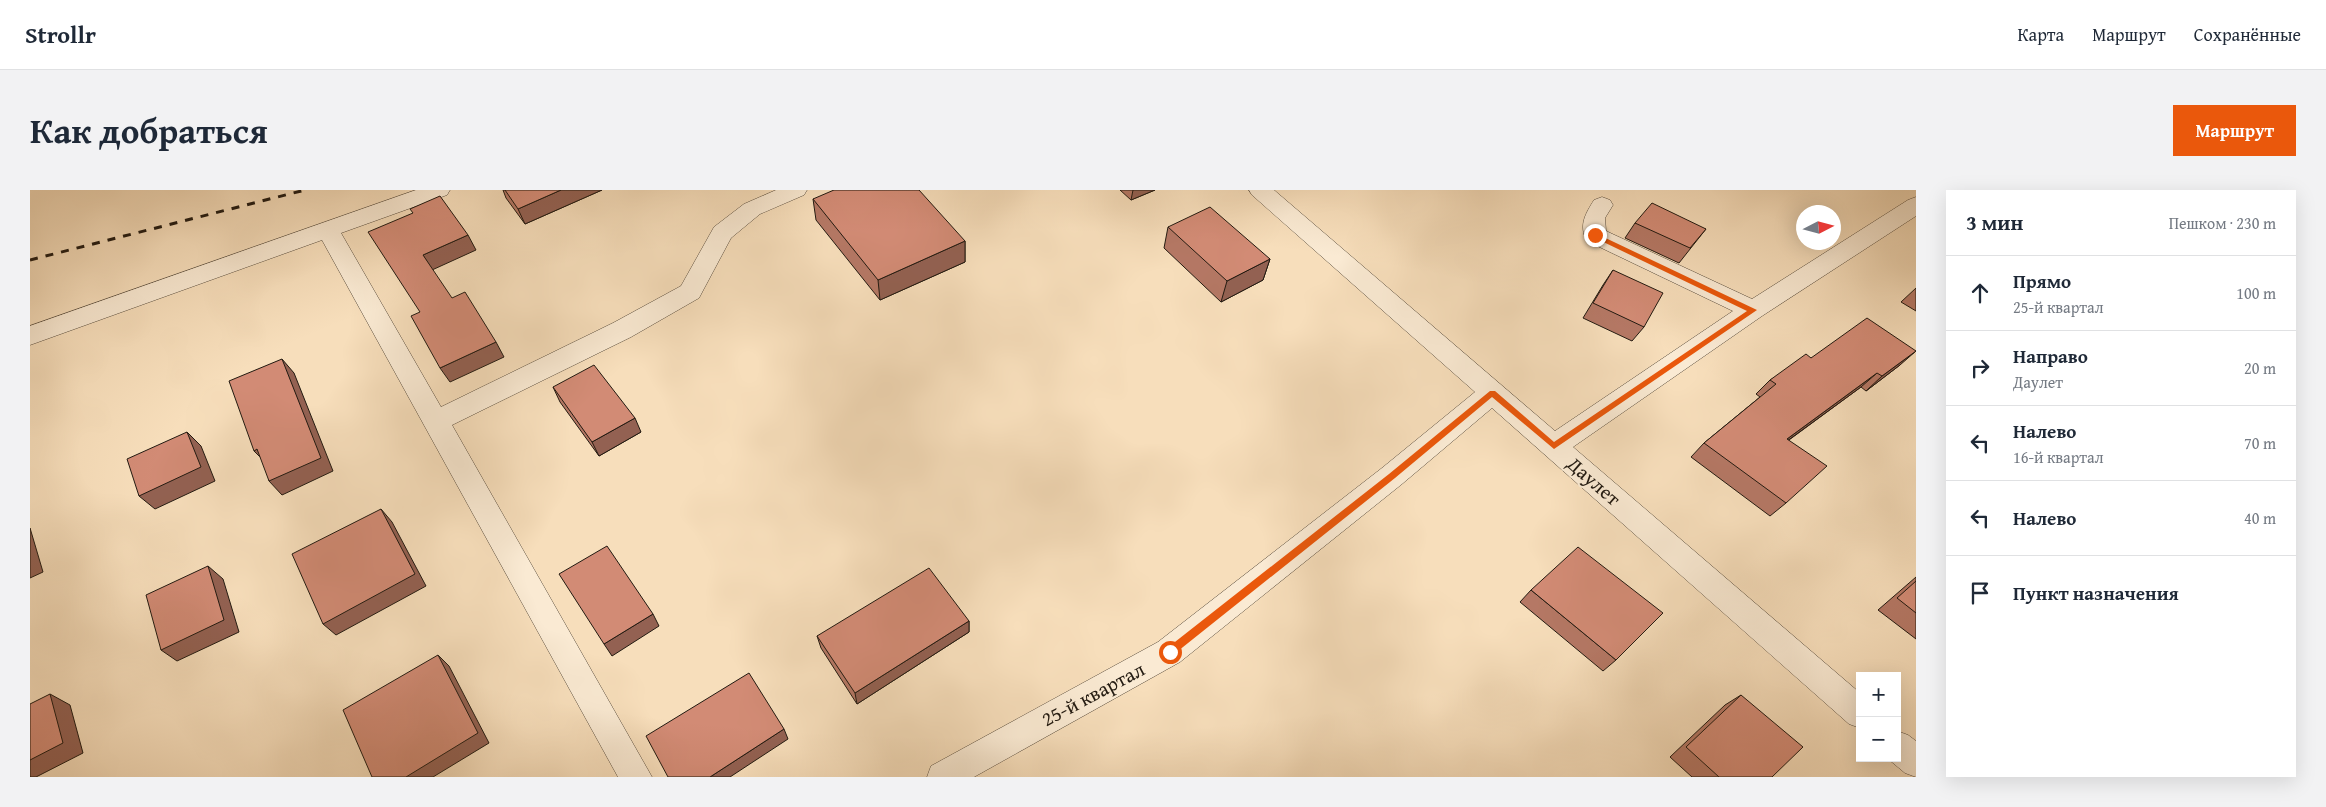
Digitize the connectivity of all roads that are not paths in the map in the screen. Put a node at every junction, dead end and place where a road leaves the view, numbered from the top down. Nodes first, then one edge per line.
1 (439, 190) edge
2 (796, 190) edge
3 (1260, 190) edge
4 (1602, 205) dead end
5 (1916, 205) edge
6 (328, 230) junction
7 (1753, 310) junction
8 (30, 336) edge
9 (1492, 393) junction
10 (436, 421) junction
11 (1554, 446) junction
12 (1856, 710) edge
13 (1901, 749) edge
14 (1916, 762) edge
15 (636, 777) edge
16 (943, 777) edge

1 - 6 street
2 - 10 street
3 - 9 street, Даулет
4 - 7 street
5 - 7 street
6 - 8 street
6 - 10 street
7 - 11 street
9 - 11 street, Даулет
9 - 16 street, 25-й квартал
10 - 15 street
11 - 12 street, Даулет
13 - 14 street

